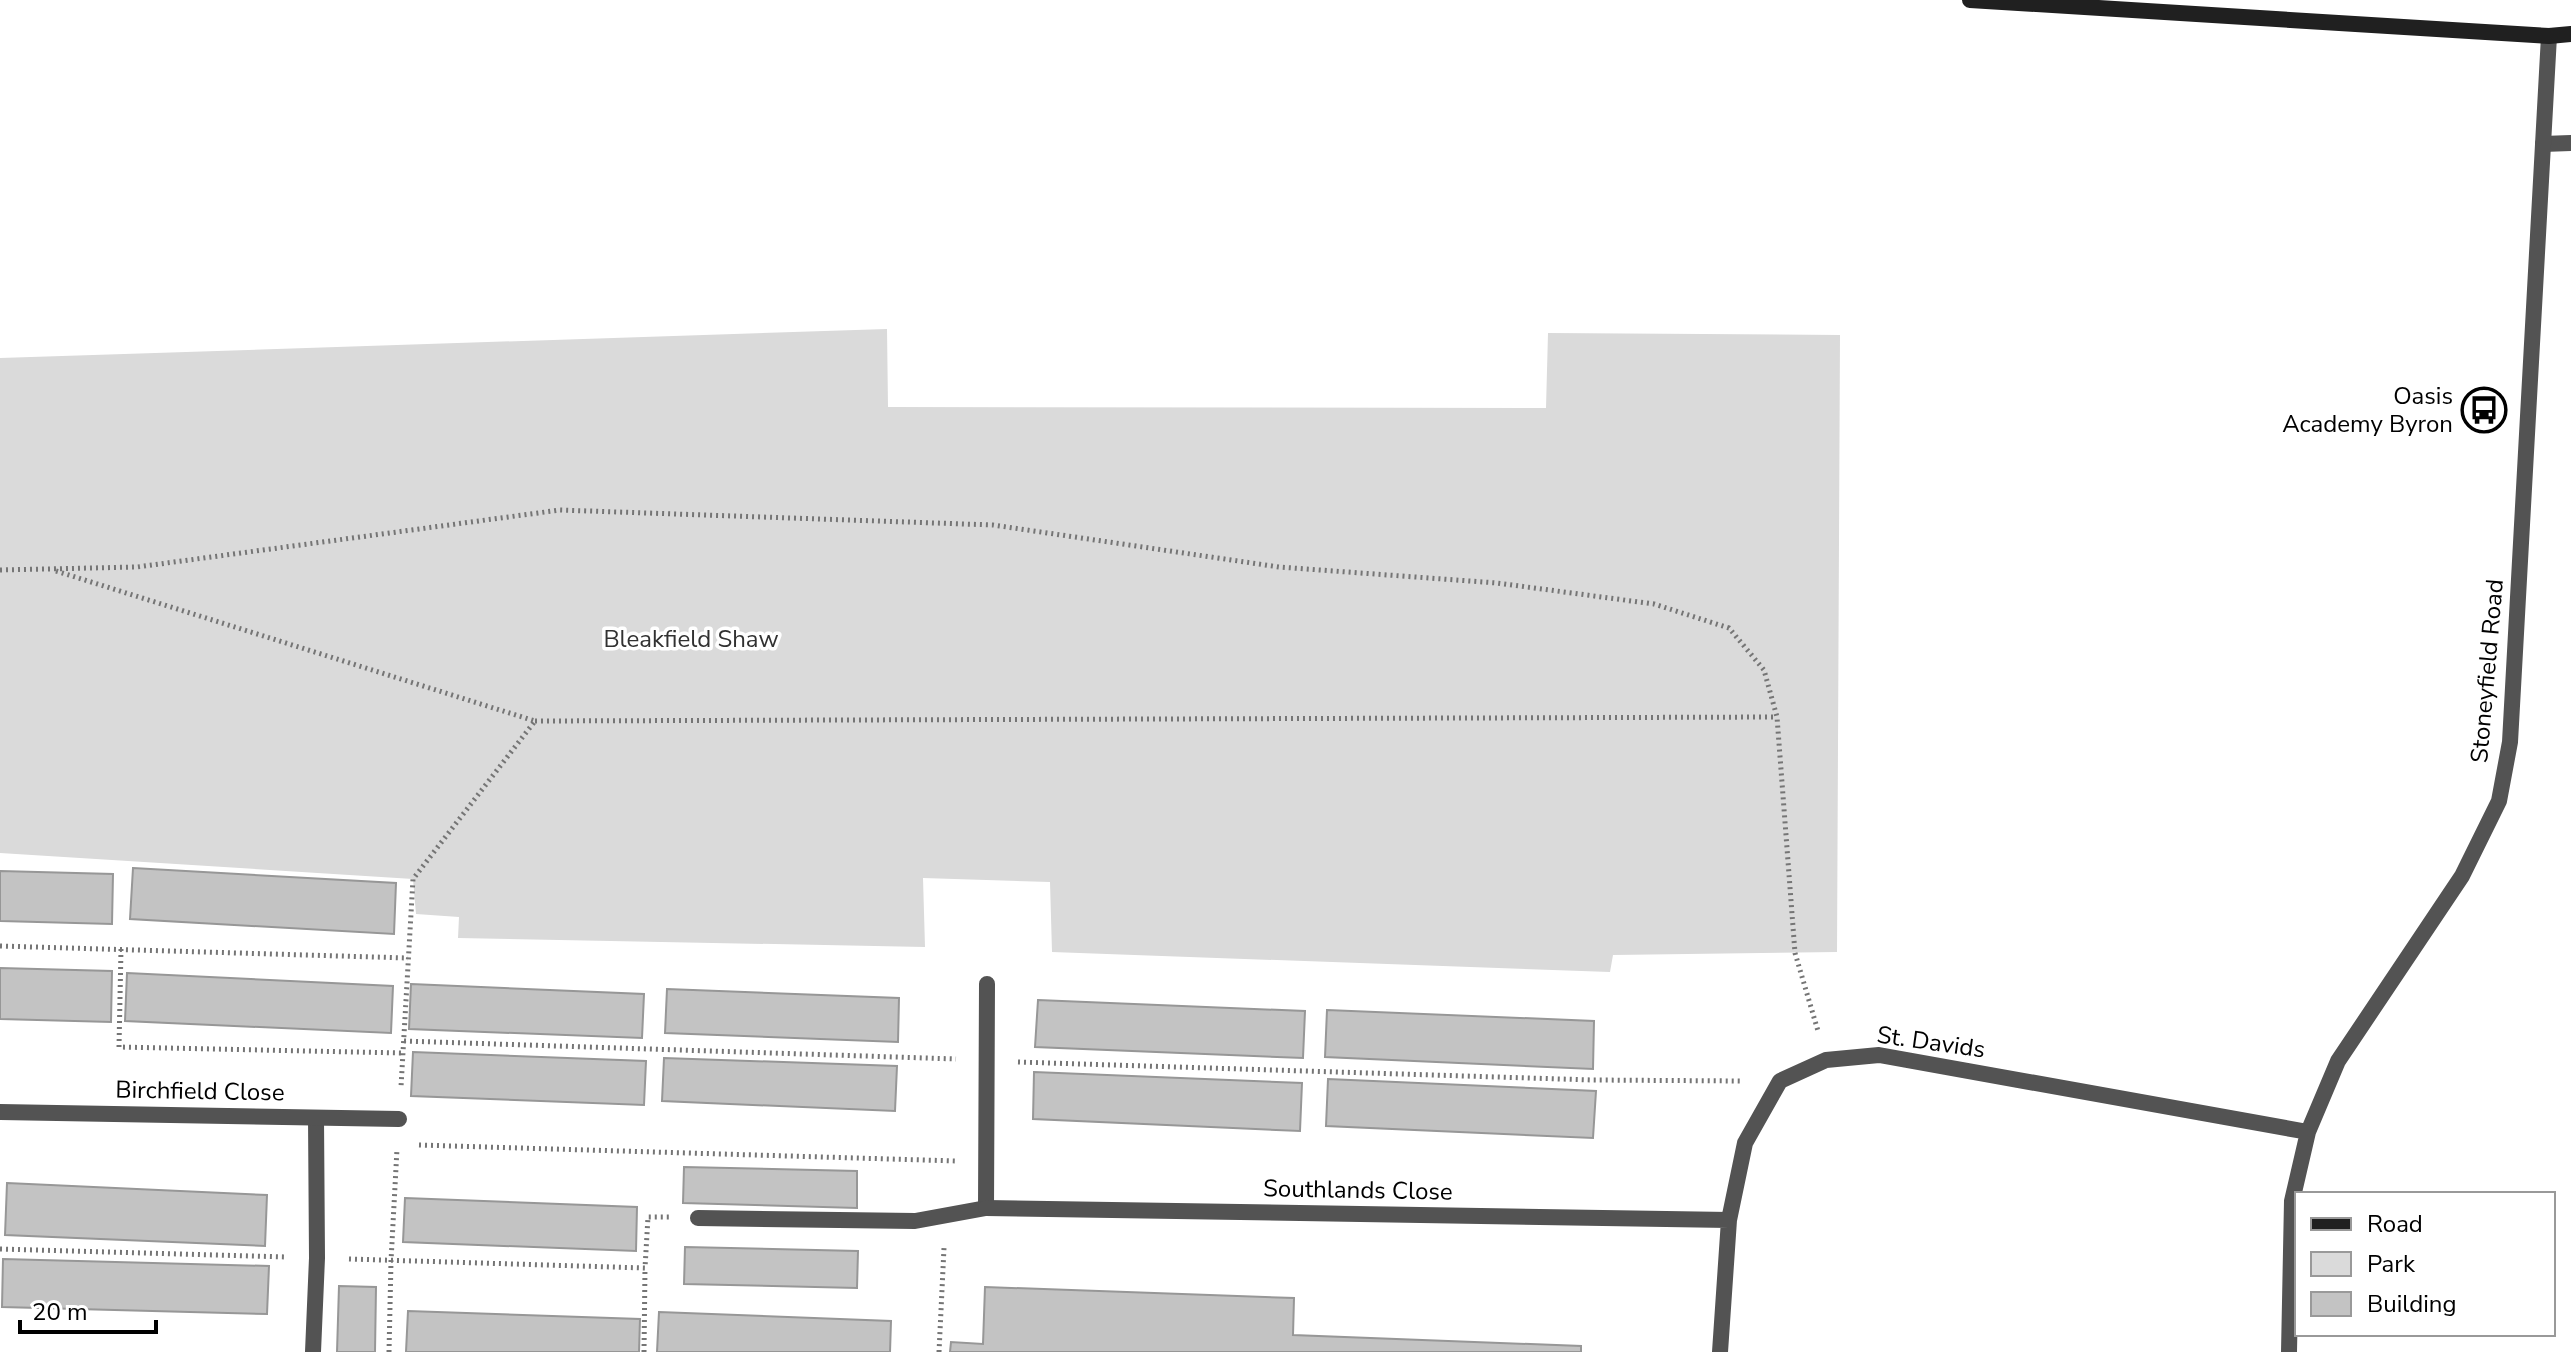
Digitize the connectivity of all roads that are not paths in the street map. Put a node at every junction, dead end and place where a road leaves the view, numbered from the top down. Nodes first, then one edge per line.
1 (1970, 0) edge
2 (2571, 34) edge
3 (2549, 36) junction
4 (2571, 143) edge
5 (2543, 144) junction
6 (987, 984) dead end
7 (0, 1112) edge
8 (316, 1118) junction
9 (399, 1119) road end
10 (2308, 1132) junction
11 (986, 1208) junction
12 (698, 1218) road end
13 (1729, 1220) junction
14 (313, 1352) edge
15 (1720, 1352) edge
16 (2289, 1352) edge

1 - 3 main road
2 - 3 main road
3 - 5 street, Stoneyfield Road
4 - 5 street
5 - 10 street, Stoneyfield Road
6 - 11 street
7 - 8 street, Birchfield Close
8 - 9 street, Birchfield Close
8 - 14 street
10 - 13 street, St. Davids
10 - 16 street, Stoneyfield Road
11 - 12 street, Southlands Close
11 - 13 street, Southlands Close
13 - 15 street

